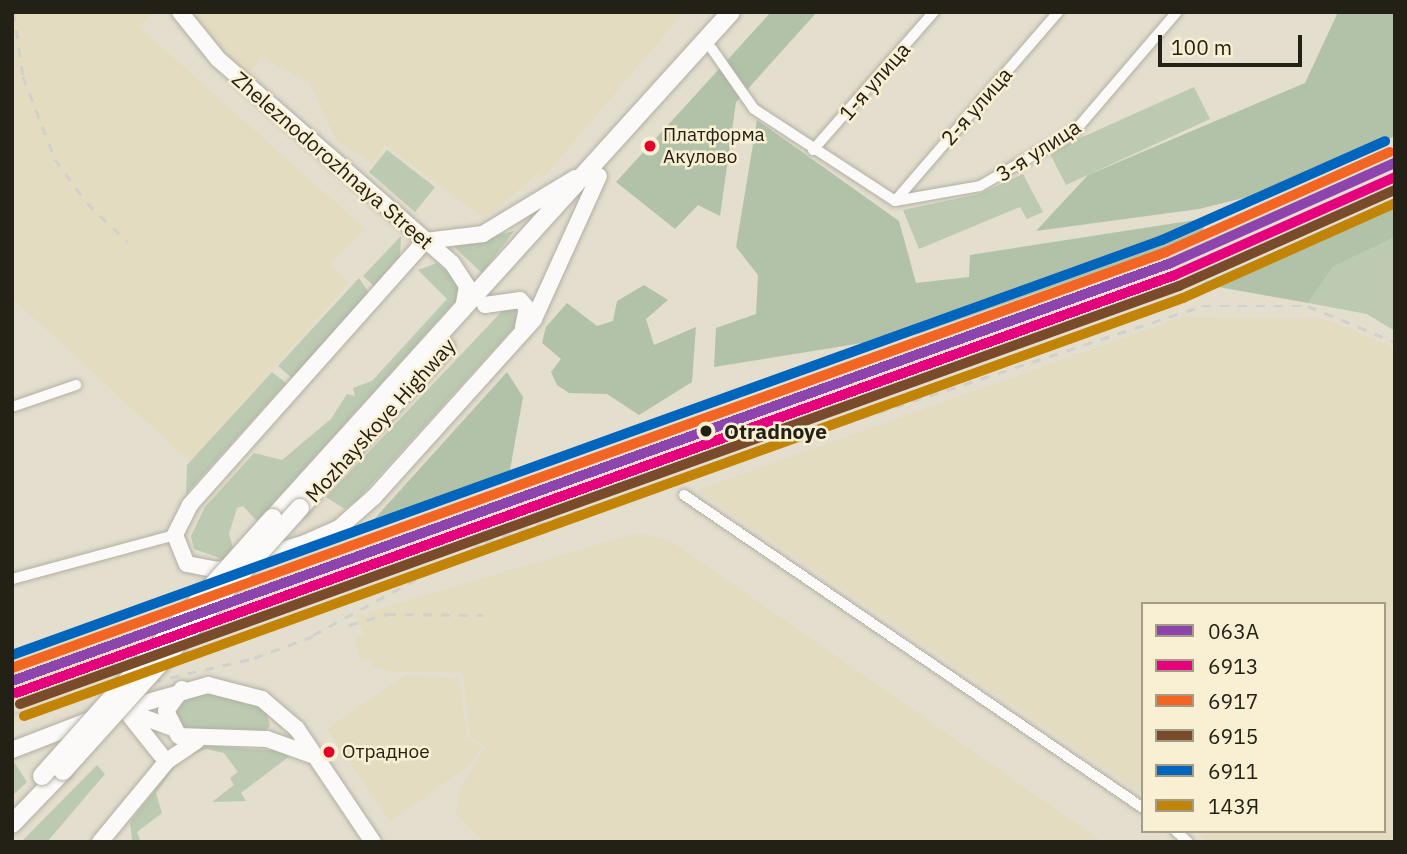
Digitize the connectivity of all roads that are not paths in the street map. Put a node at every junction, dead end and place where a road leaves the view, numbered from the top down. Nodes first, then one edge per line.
1 (180, 12) edge
2 (731, 12) edge
3 (745, 12) edge
4 (934, 12) edge
5 (1058, 12) edge
6 (1177, 12) edge
7 (712, 49) junction
8 (813, 150) junction
9 (600, 167) junction
10 (895, 201) junction
11 (425, 241) junction
12 (485, 305) junction
13 (460, 314) junction
14 (517, 338) junction
15 (76, 385) dead end
16 (12, 407) edge
17 (684, 495) dead end
18 (175, 535) junction
19 (12, 579) edge
20 (184, 688) junction
21 (123, 710) junction
22 (281, 713) junction
23 (170, 727) junction
24 (267, 739) junction
25 (197, 741) junction
26 (12, 750) edge
27 (160, 755) junction
28 (312, 755) junction
29 (154, 776) junction
30 (12, 806) edge
31 (1141, 807) edge
32 (12, 824) edge
33 (100, 842) edge
34 (373, 842) edge

1 - 11 street, Zheleznodorozhnaya Street
2 - 9 main road, Mozhayskoye Highway
3 - 7 main road, Mozhayskoye Highway
4 - 8 street, 1-я улица
5 - 10 street, 2-я улица
6 - 10 street, 3-я улица
7 - 8 street
7 - 9 main road, Mozhayskoye Highway
8 - 10 street
9 - 11 street
9 - 12 main road, Mozhayskoye Highway
9 - 13 main road, Mozhayskoye Highway
9 - 14 street
11 - 13 street, Zheleznodorozhnaya Street
11 - 18 street
12 - 14 street
12 - 32 main road, Mozhayskoye Highway, bridge
13 - 30 main road, Mozhayskoye Highway, bridge
14 - 18 street
15 - 16 street
17 - 31 street
18 - 19 street
20 - 21 street
20 - 22 street
20 - 23 street
21 - 23 street
21 - 26 street
21 - 27 street
22 - 24 street
22 - 28 street
23 - 25 street
23 - 27 street
24 - 25 street
24 - 28 street
25 - 29 street
27 - 29 street
28 - 34 street
29 - 33 street

